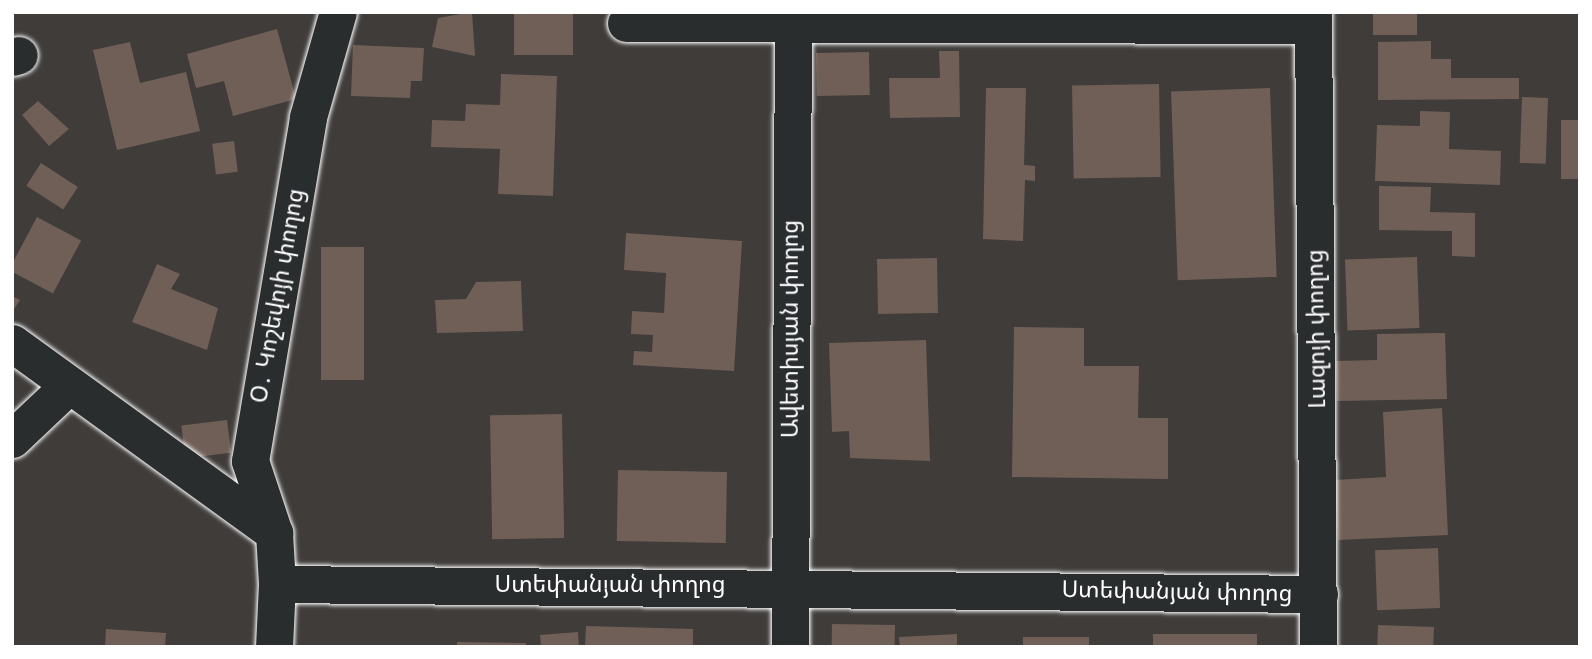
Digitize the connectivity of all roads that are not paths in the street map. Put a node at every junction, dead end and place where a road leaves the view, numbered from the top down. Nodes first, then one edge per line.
1 (338, 12) edge
2 (1204, 19) edge
3 (1313, 19) edge
4 (793, 20) edge
5 (626, 23) dead end
6 (12, 343) edge
7 (68, 386) junction
8 (12, 439) edge
9 (274, 533) junction
10 (277, 584) junction
11 (790, 586) junction
12 (1319, 594) junction
13 (274, 647) edge
14 (790, 647) edge
15 (1318, 647) edge

1 - 9 street, Օ․ Կոշեվոյի փողոց
2 - 3 street
2 - 4 street
3 - 12 street, Լազոյի փողոց
4 - 5 street
4 - 11 street, Ավետիսյան փողոց
6 - 7 street
7 - 8 street
7 - 9 street
9 - 10 street
10 - 11 street, Ստեփանյան փողոց
10 - 13 street
11 - 12 street, Ստեփանյան փողոց
11 - 14 street, Ավետիսյան փողոց
12 - 15 street, Լազոյի փողոց

